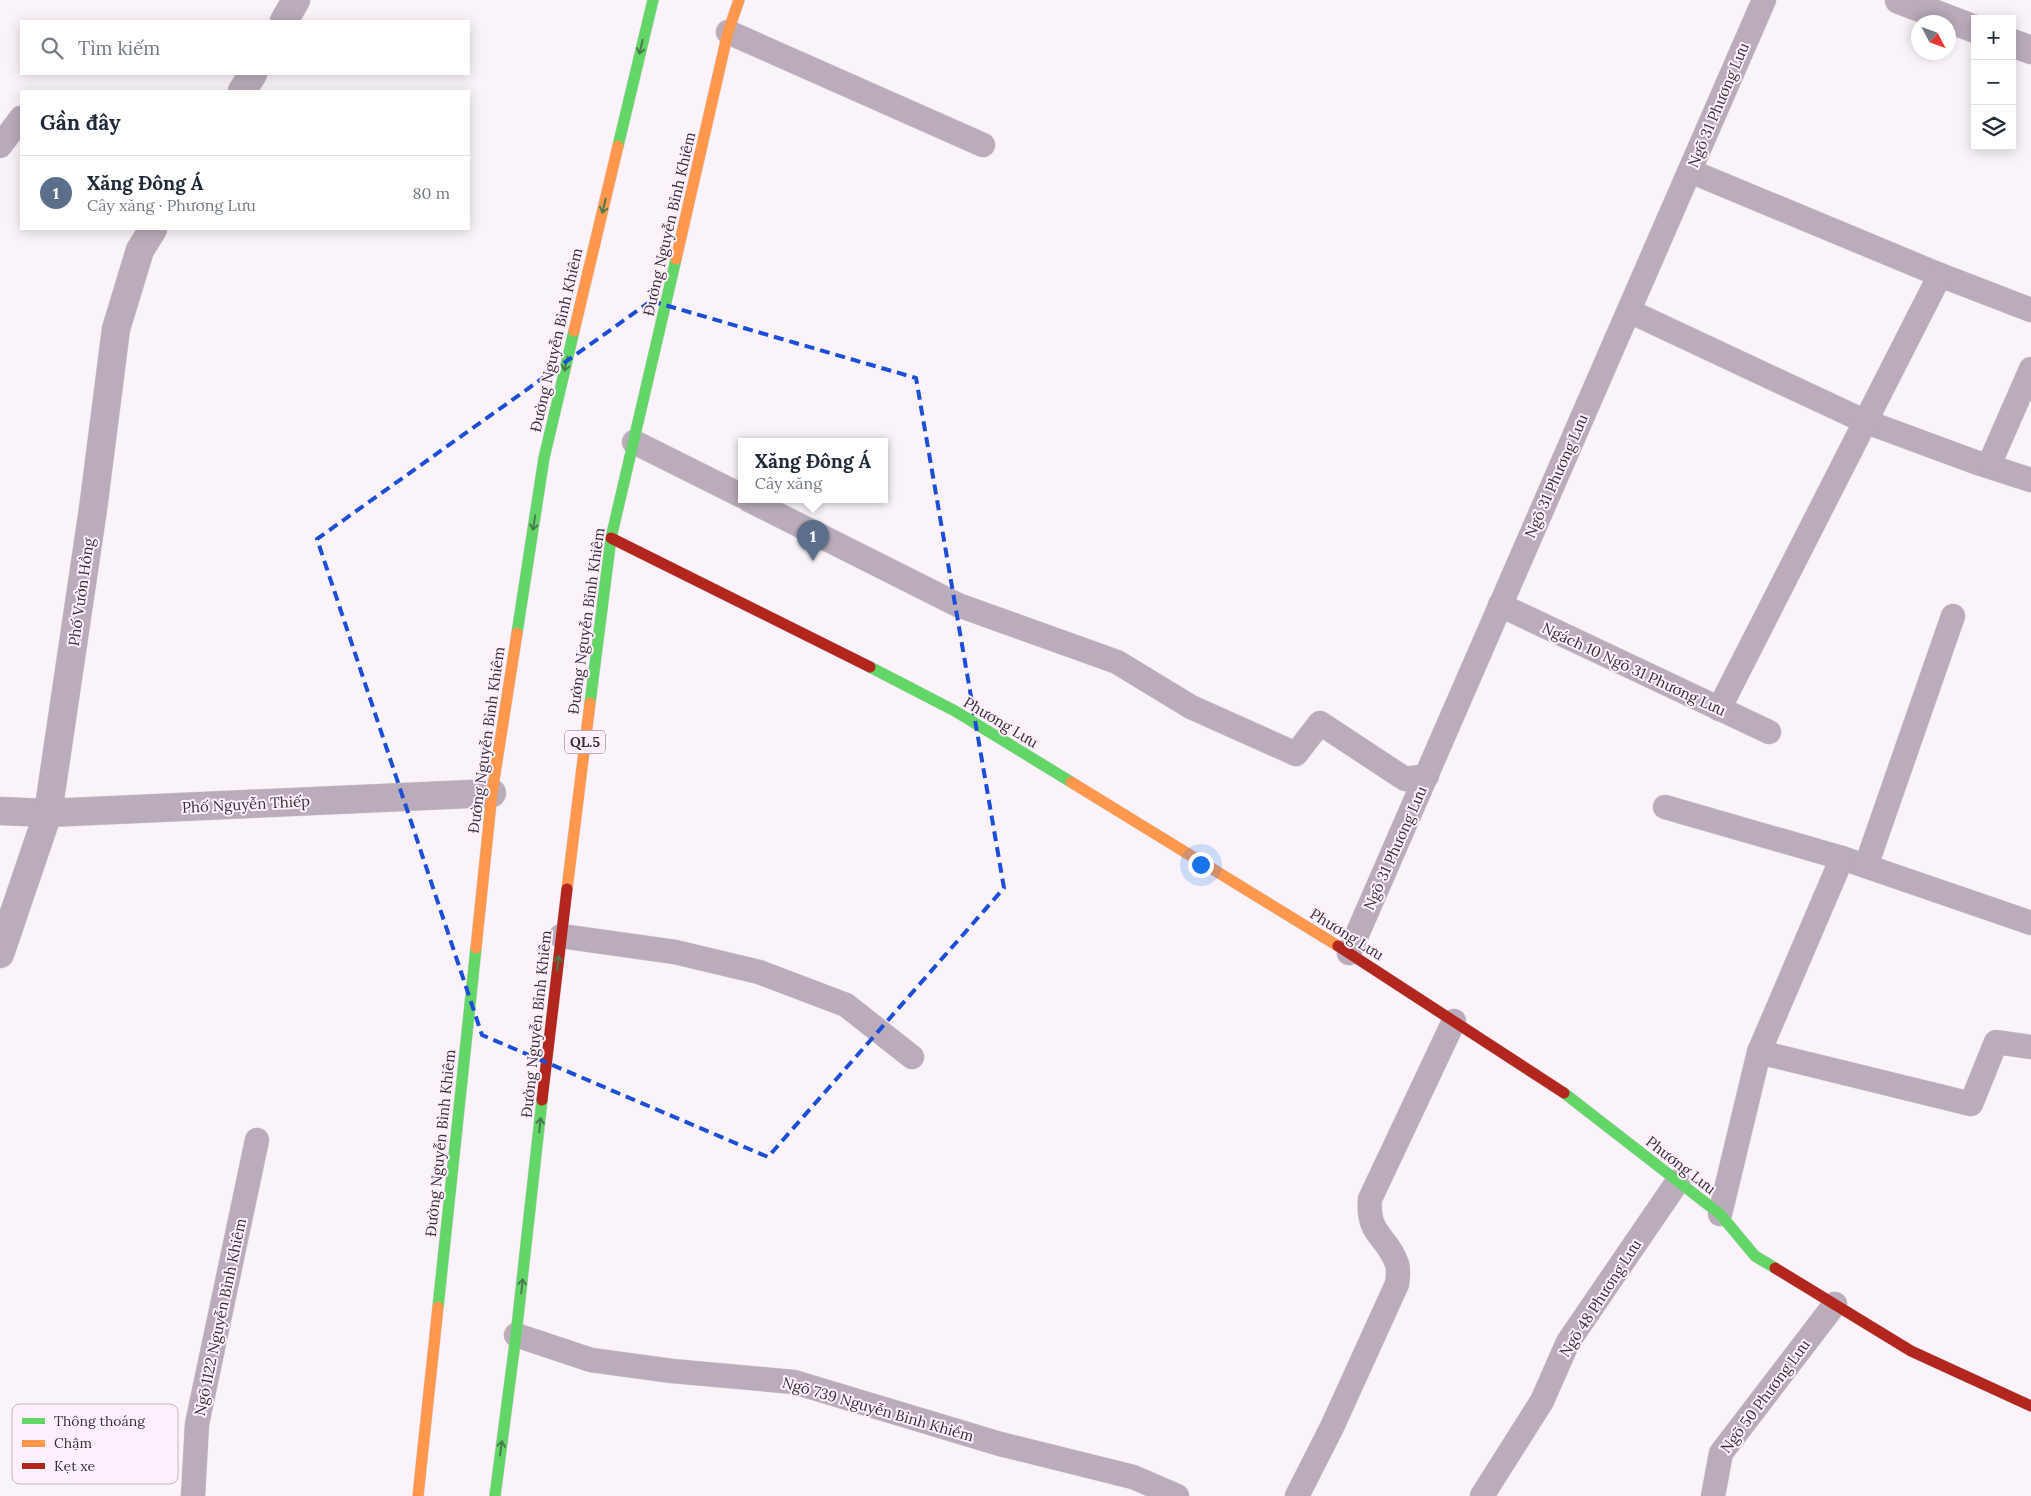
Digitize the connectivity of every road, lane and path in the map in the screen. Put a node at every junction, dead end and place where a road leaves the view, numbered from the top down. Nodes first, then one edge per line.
1 (296, 0) edge
2 (739, 0) edge
3 (1764, 0) edge
4 (1898, 0) edge
5 (650, 1) edge
6 (285, 20) edge
7 (1971, 27) edge
8 (728, 32) junction
9 (2016, 44) edge
10 (2031, 50) edge
11 (253, 75) edge
12 (243, 90) edge
13 (20, 119) edge
14 (983, 145) dead end
15 (0, 146) edge
16 (1690, 171) junction
17 (152, 230) edge
18 (1940, 275) junction
19 (2031, 310) edge
20 (1629, 311) junction
21 (2031, 369) edge
22 (1864, 421) junction
23 (634, 442) junction
24 (1989, 465) junction
25 (2031, 480) edge
26 (738, 494) edge
27 (755, 503) edge
28 (611, 538) junction
29 (1500, 605) junction
30 (1954, 616) dead end
31 (1718, 709) junction
32 (1769, 732) dead end
33 (1427, 776) junction
34 (492, 793) junction
35 (1665, 807) dead end
36 (0, 811) edge
37 (48, 813) junction
38 (1842, 858) junction
39 (1866, 866) junction
40 (2031, 924) edge
41 (561, 936) junction
42 (1349, 953) junction
43 (0, 954) edge
44 (1454, 1021) junction
45 (2031, 1047) edge
46 (1759, 1052) junction
47 (912, 1057) dead end
48 (257, 1140) dead end
49 (1678, 1181) junction
50 (1720, 1214) junction
51 (1835, 1304) junction
52 (516, 1335) junction
53 (2031, 1406) edge
54 (194, 1496) edge
55 (418, 1496) edge
56 (495, 1496) edge
57 (1177, 1496) edge
58 (1297, 1496) edge
59 (1482, 1496) edge
60 (1713, 1496) edge

1 - 6 street
2 - 8 main road, Đường Nguyễn Bỉnh Khiêm / QL.5
3 - 16 lane, Ngõ 31 Phương Lưu
4 - 7 street
5 -> 34 main road, Đường Nguyễn Bình Khiêm
8 - 14 lane
8 - 23 main road, Đường Nguyễn Bỉnh Khiêm / QL.5
9 - 10 street
11 - 12 street
13 - 15 lane
16 - 18 lane
16 - 20 lane, Ngõ 31 Phương Lưu
17 - 37 street, Phố Vườn Hồng
18 - 19 lane
18 - 22 lane
20 - 22 lane
20 - 29 lane, Ngõ 31 Phương Lưu
21 - 24 lane
22 - 24 lane
22 - 31 lane
23 - 26 lane
23 - 28 main road, Đường Nguyễn Bỉnh Khiêm / QL.5
24 - 25 lane
27 - 33 lane
28 - 41 main road, Đường Nguyễn Bỉnh Khiêm / QL.5
28 - 42 main road, Phương Lưu
29 - 31 lane, Ngách 10 Ngõ 31 Phương Lưu
29 - 33 lane, Ngõ 31 Phương Lưu
30 - 39 lane
31 - 32 lane, Ngách 10 Ngõ 31 Phương Lưu
33 - 42 lane, Ngõ 31 Phương Lưu
34 - 37 street, Phố Nguyễn Thiếp
34 - 55 main road, Đường Nguyễn Bình Khiêm
35 - 38 lane
36 - 37 street, Phố Nguyễn Thiếp
37 - 43 street, Phố Vườn Hồng
38 - 39 lane
38 - 46 lane
39 - 40 lane
41 - 47 lane
52 -> 41 main road, Đường Nguyễn Bỉnh Khiêm / QL.5
42 - 44 main road, Phương Lưu
44 - 49 main road, Phương Lưu
44 - 58 lane
45 - 46 lane
46 - 50 lane
48 - 54 lane, Ngõ 1122 Nguyễn Bỉnh Khiêm
49 - 50 main road, Phương Lưu
49 - 59 lane, Ngõ 48 Phương Lưu
50 - 51 main road, Phương Lưu
51 - 53 main road, Phương Lưu
51 - 60 lane, Ngõ 50 Phương Lưu
56 -> 52 main road, Đường Nguyễn Bỉnh Khiêm / QL.5
52 - 57 lane, Ngõ 739 Nguyễn Bỉnh Khiểm

